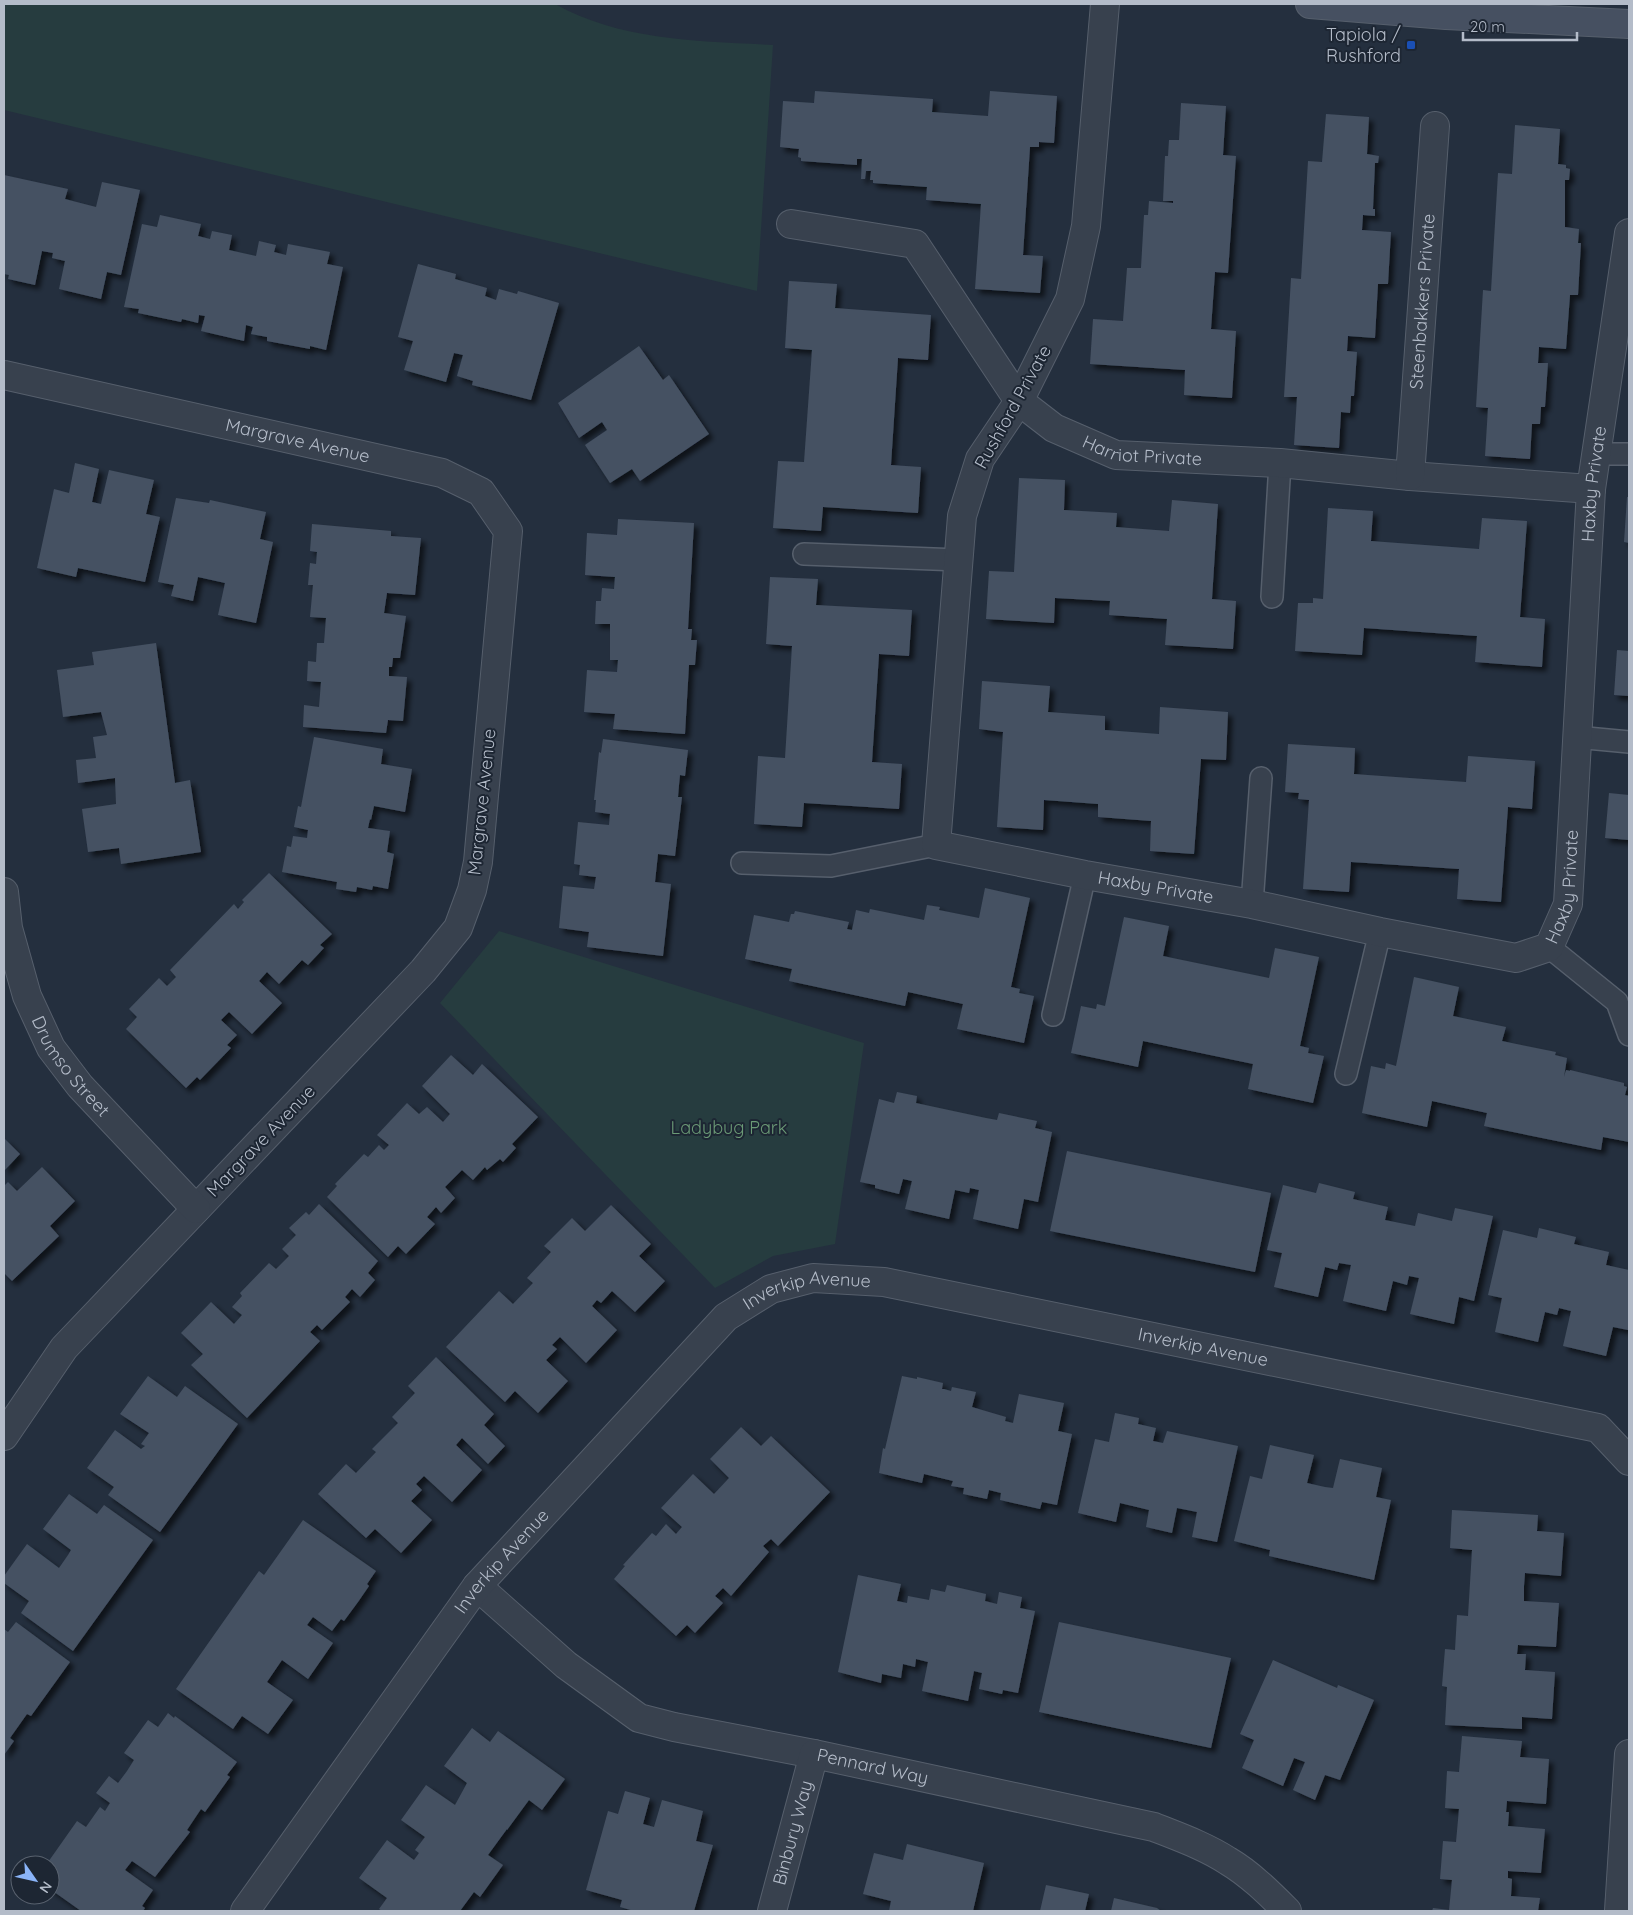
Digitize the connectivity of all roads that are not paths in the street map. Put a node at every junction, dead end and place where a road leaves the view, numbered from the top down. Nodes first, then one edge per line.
1 (1104, 4) edge
2 (1310, 4) edge
3 (1629, 24) edge
4 (1435, 126) dead end
5 (791, 224) dead end
6 (1629, 233) edge
7 (4, 375) edge
8 (1019, 400) junction
9 (1595, 454) junction
10 (1629, 454) edge
11 (1280, 464) junction
12 (1410, 476) junction
13 (1591, 489) junction
14 (804, 554) dead end
15 (959, 560) junction
16 (1272, 597) dead end
17 (1576, 737) junction
18 (1629, 742) edge
19 (1260, 778) dead end
20 (936, 845) junction
21 (742, 863) dead end
22 (1085, 875) junction
23 (4, 892) edge
24 (1252, 904) junction
25 (1380, 932) junction
26 (1549, 947) junction
27 (1053, 1015) dead end
28 (1629, 1035) edge
29 (1346, 1074) dead end
30 (196, 1209) junction
31 (4, 1436) edge
32 (1629, 1461) edge
33 (477, 1586) junction
34 (814, 1754) junction
35 (1629, 1754) edge
36 (245, 1911) edge
37 (772, 1911) edge
38 (1287, 1911) edge
39 (1619, 1911) edge

1 - 8 street, Rushford Private
2 - 3 street
4 - 12 street, Steenbakkers Private
5 - 8 street, Harriot Private
6 - 9 street, Haxby Private
7 - 30 street, Margrave Avenue
8 - 11 street, Harriot Private
8 - 15 street, Rushford Private
9 - 10 lane
9 - 13 street, Haxby Private
11 - 12 street, Harriot Private
11 - 16 lane
12 - 13 street, Harriot Private
13 - 17 street, Haxby Private
14 - 15 lane
15 - 20 street, Rushford Private
17 - 18 lane
17 - 26 street, Haxby Private
19 - 24 lane
20 - 21 lane
20 - 22 street, Haxby Private
22 - 24 street, Haxby Private
22 - 27 lane
23 - 30 street, Drumso Street
24 - 25 street, Haxby Private
25 - 26 street, Haxby Private
25 - 29 lane
26 - 28 lane
30 - 31 street, Margrave Avenue
32 - 33 street, Inverkip Avenue
33 - 34 street, Pennard Way
33 - 36 street, Inverkip Avenue
34 - 37 street, Binbury Way
34 - 38 street, Pennard Way
35 - 39 street

